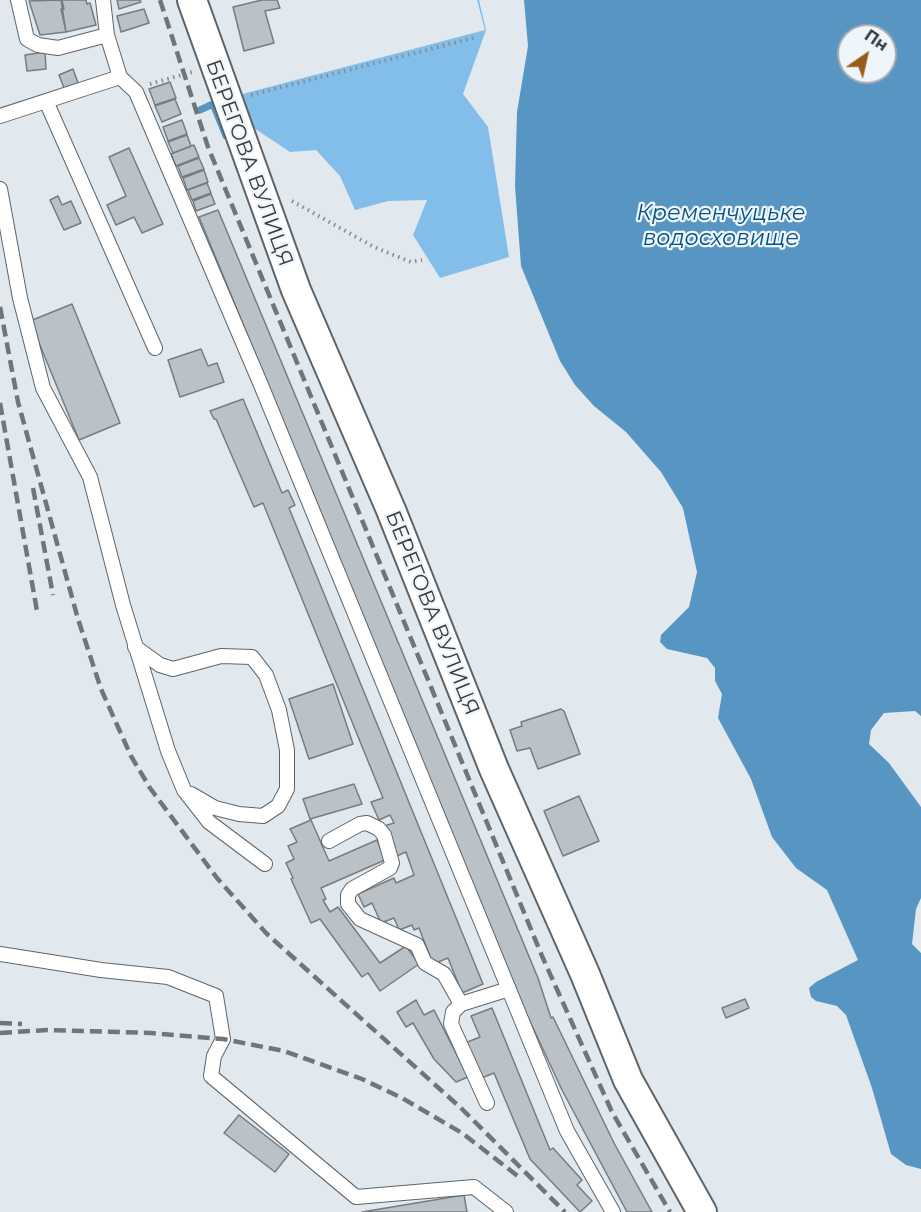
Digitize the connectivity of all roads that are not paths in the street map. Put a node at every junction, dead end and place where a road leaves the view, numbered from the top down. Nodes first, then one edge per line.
1 (18, 0) edge
2 (103, 0) edge
3 (192, 0) edge
4 (107, 35) junction
5 (120, 77) junction
6 (46, 101) junction
7 (0, 116) edge
8 (0, 189) edge
9 (155, 348) dead end
10 (135, 647) junction
11 (184, 790) junction
12 (329, 841) dead end
13 (266, 864) dead end
14 (0, 954) edge
15 (508, 989) junction
16 (461, 1004) junction
17 (487, 1103) dead end
18 (506, 1212) edge
19 (613, 1212) edge
20 (702, 1212) edge

1 - 4 lane
2 - 4 lane
3 - 20 street, БЕРЕГОВА ВУЛИЦЯ
4 - 5 lane
5 - 6 lane
5 - 15 lane
6 - 7 lane
6 - 9 lane
8 - 10 lane
10 - 11 lane
10 - 11 lane
11 - 13 lane
12 - 16 lane
14 - 18 lane
15 - 16 lane
15 - 19 lane
16 - 17 lane

